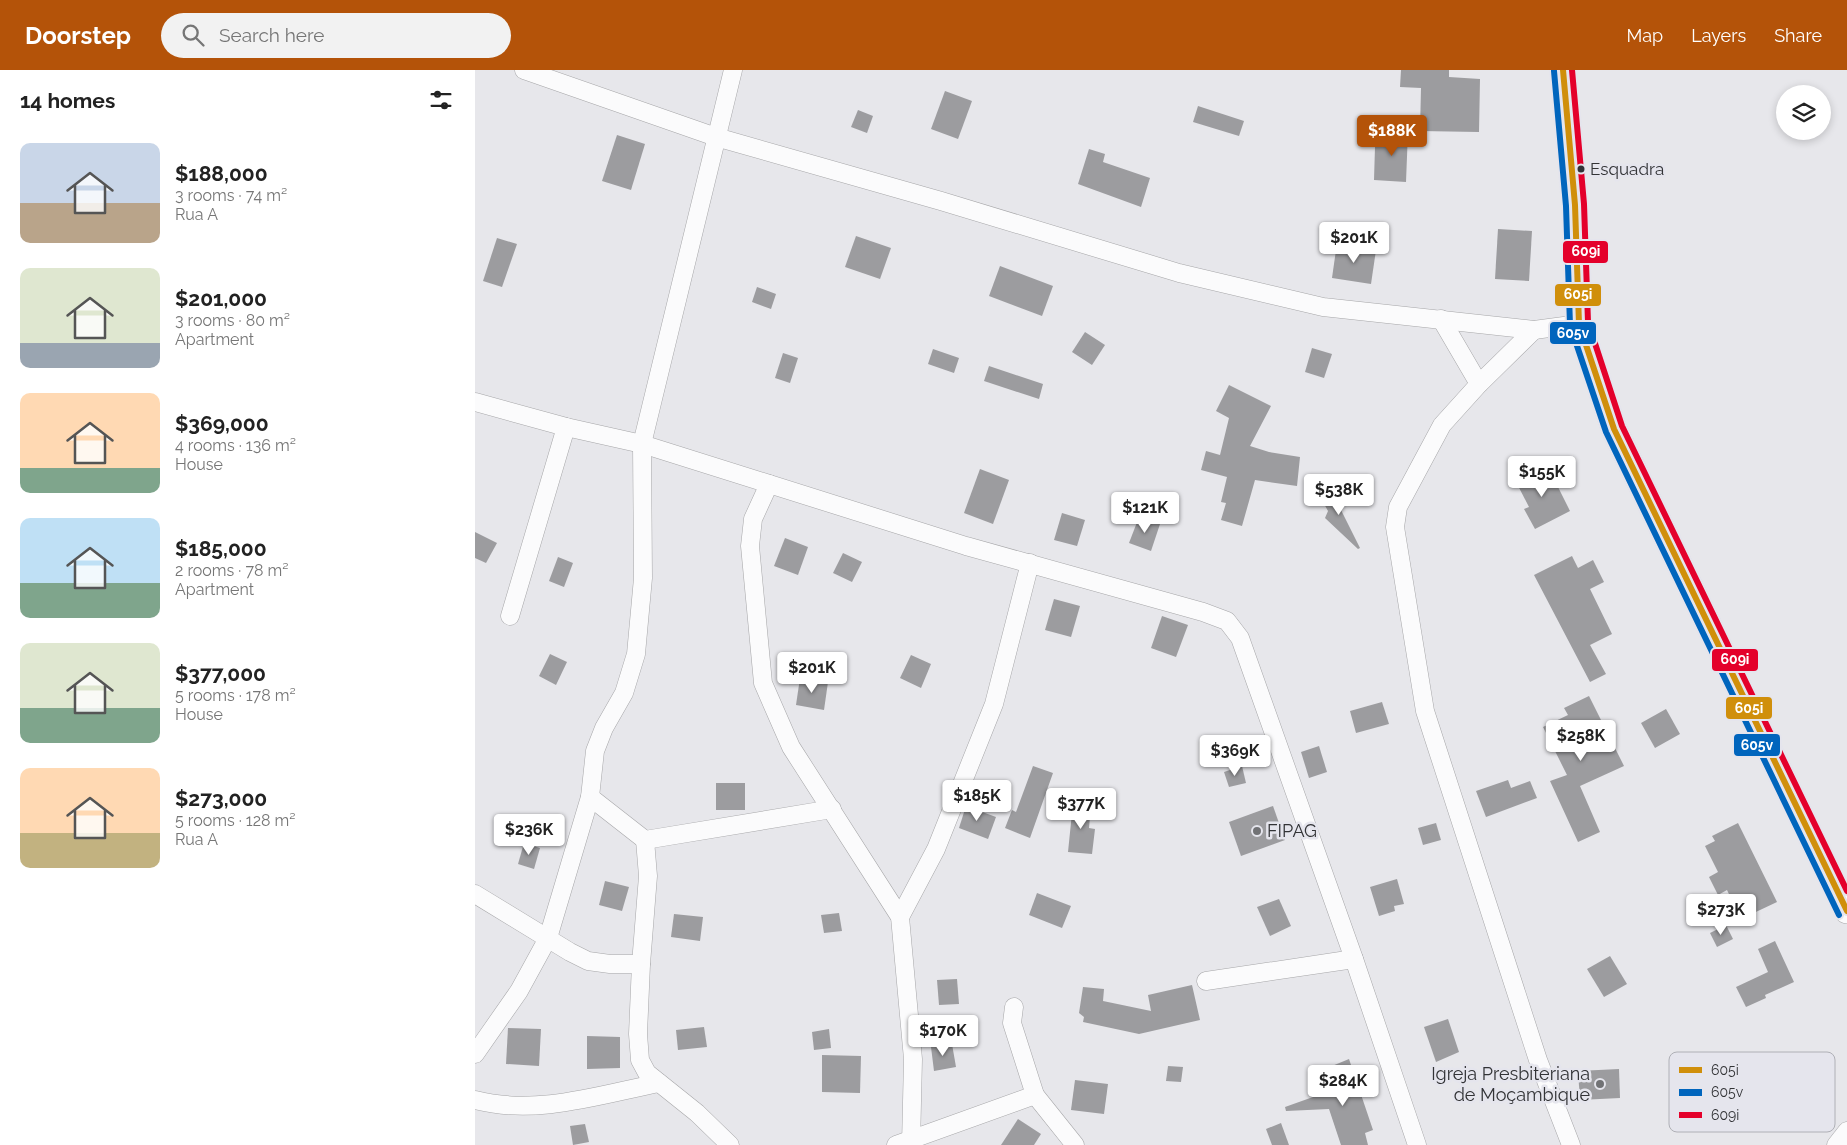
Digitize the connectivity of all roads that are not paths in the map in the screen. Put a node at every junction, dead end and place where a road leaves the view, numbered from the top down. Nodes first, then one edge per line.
1 (524, 70) edge
2 (733, 70) edge
3 (1563, 70) edge
4 (716, 137) junction
5 (1441, 319) junction
6 (1579, 324) junction
7 (1534, 330) junction
8 (1479, 384) junction
9 (475, 402) edge
10 (567, 427) junction
11 (642, 444) junction
12 (769, 484) junction
13 (1030, 563) junction
14 (510, 616) dead end
15 (590, 797) junction
16 (832, 809) junction
17 (645, 840) junction
18 (475, 894) edge
19 (1847, 910) edge
20 (900, 917) junction
21 (549, 938) junction
22 (1354, 958) junction
23 (641, 964) junction
24 (1206, 981) dead end
25 (1014, 1006) dead end
26 (475, 1054) edge
27 (659, 1083) junction
28 (1035, 1095) junction
29 (475, 1100) edge
30 (1847, 1131) edge
31 (912, 1142) edge
32 (730, 1145) edge
33 (896, 1145) edge
34 (1075, 1145) edge
35 (1417, 1145) edge
36 (1571, 1145) edge
37 (1836, 1145) edge

1 - 4 street
2 - 4 street
3 - 6 main road
4 - 5 street
4 - 11 street
5 - 7 street
5 - 8 street
6 - 7 street
6 - 19 main road
7 - 8 street
8 - 36 street
9 - 10 street
10 - 11 street
10 - 14 street
11 - 12 street
11 - 15 street
12 - 13 street
12 - 16 street
13 - 20 street
13 - 22 street
15 - 17 street
15 - 21 street
16 - 17 street
16 - 20 street
17 - 23 street
18 - 21 street
20 - 31 street
21 - 23 street
21 - 26 street
22 - 24 street
22 - 35 street
23 - 27 street
25 - 28 street
27 - 29 street
27 - 32 street
28 - 31 street
28 - 34 street
30 - 37 street
31 - 33 street

